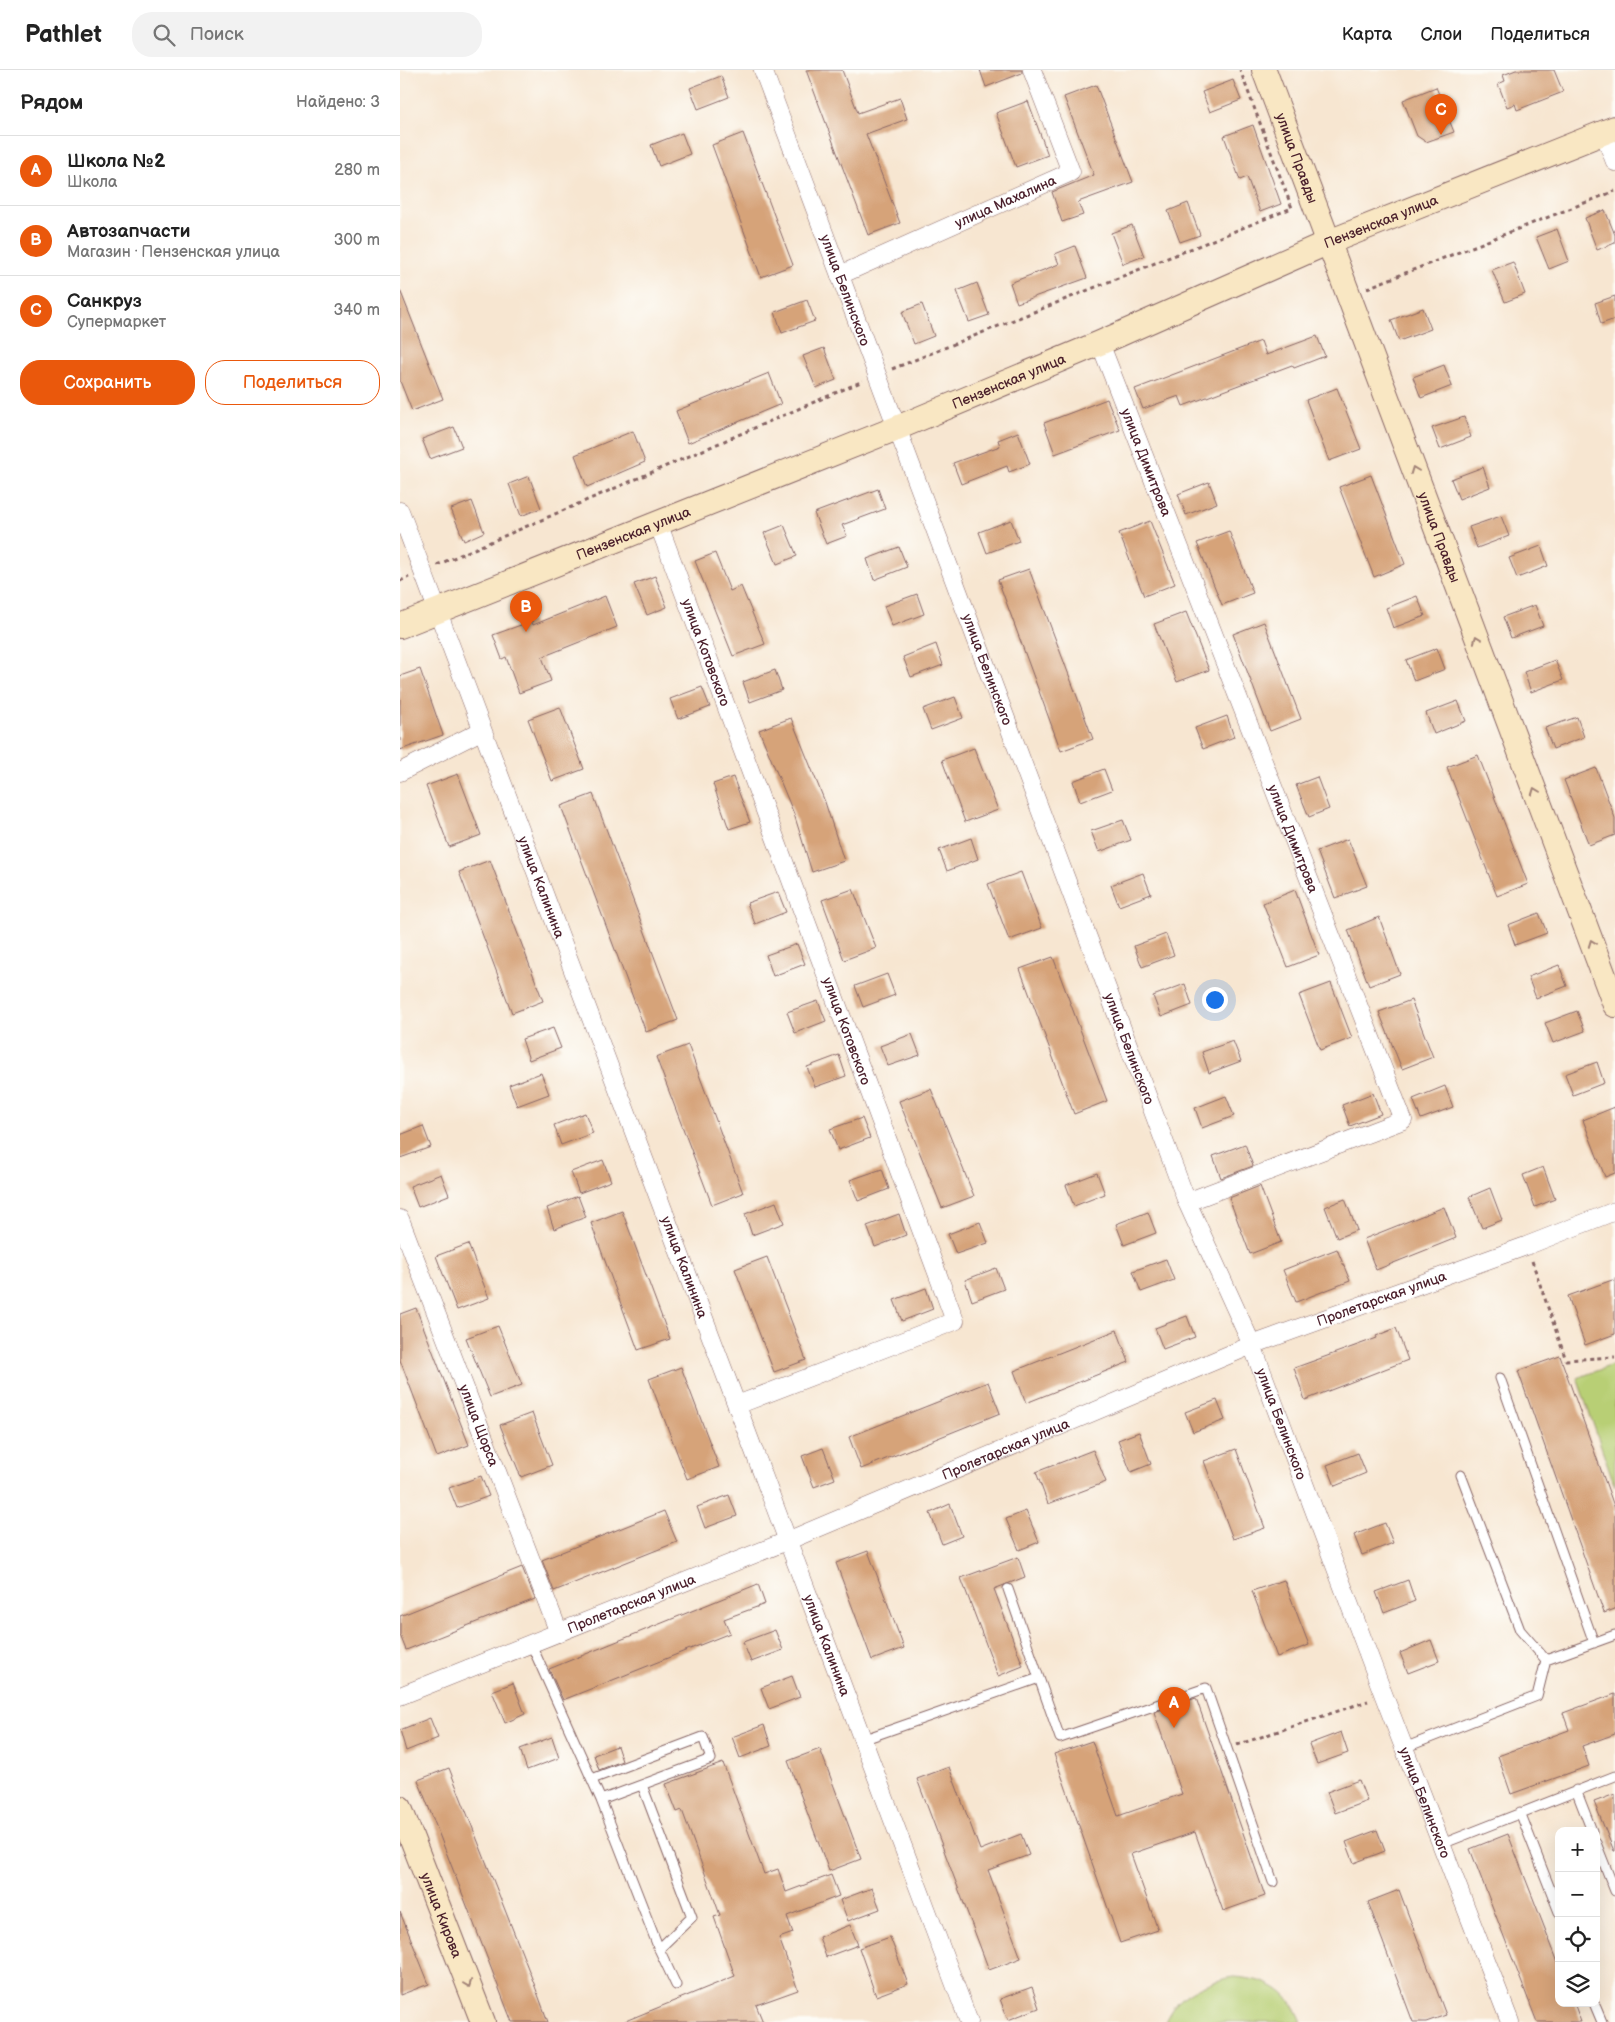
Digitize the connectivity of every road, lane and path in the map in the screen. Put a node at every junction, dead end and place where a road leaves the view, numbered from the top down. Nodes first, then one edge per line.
1 (763, 70) edge
2 (1032, 70) edge
3 (1240, 70) edge
4 (1264, 70) edge
5 (1610, 131) edge
6 (1615, 162) edge
7 (1615, 191) edge
8 (1328, 242) junction
9 (840, 275) junction
10 (1370, 297) dead end
11 (1100, 343) junction
12 (877, 375) junction
13 (897, 428) junction
14 (400, 511) edge
15 (658, 523) junction
16 (423, 572) junction
17 (400, 581) edge
18 (438, 611) junction
19 (400, 626) edge
20 (481, 730) junction
21 (400, 772) edge
22 (1615, 1005) edge
23 (1187, 1202) junction
24 (1615, 1211) edge
25 (400, 1219) edge
26 (1526, 1246) junction
27 (1252, 1345) junction
28 (1615, 1357) edge
29 (1500, 1378) dead end
30 (737, 1405) junction
31 (1461, 1475) dead end
32 (788, 1541) junction
33 (1008, 1589) dead end
34 (559, 1633) junction
35 (1615, 1635) edge
36 (1594, 1643) junction
37 (531, 1644) junction
38 (1546, 1660) junction
39 (1040, 1678) junction
40 (400, 1696) edge
41 (1384, 1696) junction
42 (862, 1740) junction
43 (1227, 1748) junction
44 (1404, 1748) junction
45 (1615, 1776) edge
46 (592, 1780) junction
47 (642, 1785) junction
48 (1576, 1790) junction
49 (601, 1800) junction
50 (400, 1808) edge
51 (1520, 1812) junction
52 (1590, 1827) edge
53 (1442, 1844) junction
54 (1600, 1853) edge
55 (1273, 1882) dead end
56 (1615, 1891) edge
57 (1555, 1902) edge
58 (659, 1949) junction
59 (676, 1985) dead end
60 (1596, 2007) edge
61 (483, 2022) edge
62 (969, 2022) edge
63 (1510, 2022) edge
64 (1602, 2022) edge

1 - 9 street, улица Белинского
2 - 9 street, улица Махалина
3 - 12 path
4 - 8 street, улица Правды
5 - 6 street
5 - 8 street, Пензенская улица
7 - 10 path
8 - 11 street, Пензенская улица
22 -> 8 street, улица Правды
9 - 12 street, улица Белинского
11 - 13 street, Пензенская улица
11 - 23 street, улица Димитрова
12 - 13 street, улица Белинского
12 - 16 path
13 - 15 street, Пензенская улица
13 - 23 street, улица Белинского
14 - 16 street, улица Калинина
15 - 18 street, Пензенская улица
15 - 30 street, улица Котовского
16 - 17 path
16 - 18 street, улица Калинина
18 - 19 street, Пензенская улица
18 - 20 street, улица Калинина
20 - 21 street
20 - 30 street, улица Калинина
23 - 27 street, улица Белинского
24 - 26 street, Пролетарская улица
25 - 34 street, улица Щорса
26 - 27 street, Пролетарская улица
26 - 28 path
27 - 32 street, Пролетарская улица
27 - 41 street, улица Белинского
29 - 36 lane
30 - 32 street, улица Калинина
31 - 38 lane
32 - 34 street, Пролетарская улица
32 - 42 street, улица Калинина
33 - 39 lane
34 - 37 street, Пролетарская улица
35 - 36 lane
36 - 38 lane
37 - 40 street, Пролетарская улица
37 - 46 lane
38 - 44 lane
39 - 42 lane
39 - 43 lane
41 - 43 path
41 - 44 street, улица Белинского
42 - 62 street, улица Калинина
43 - 55 lane
44 - 53 street, улица Белинского
45 - 48 lane
46 - 47 lane
46 - 49 lane
47 - 49 lane
47 - 58 lane
48 - 51 lane
48 - 52 lane
49 - 58 lane
50 -> 61 street, улица Кирова
51 - 53 lane
51 - 57 lane
53 - 63 street, улица Белинского
54 - 56 lane
58 - 59 lane
60 - 64 lane

